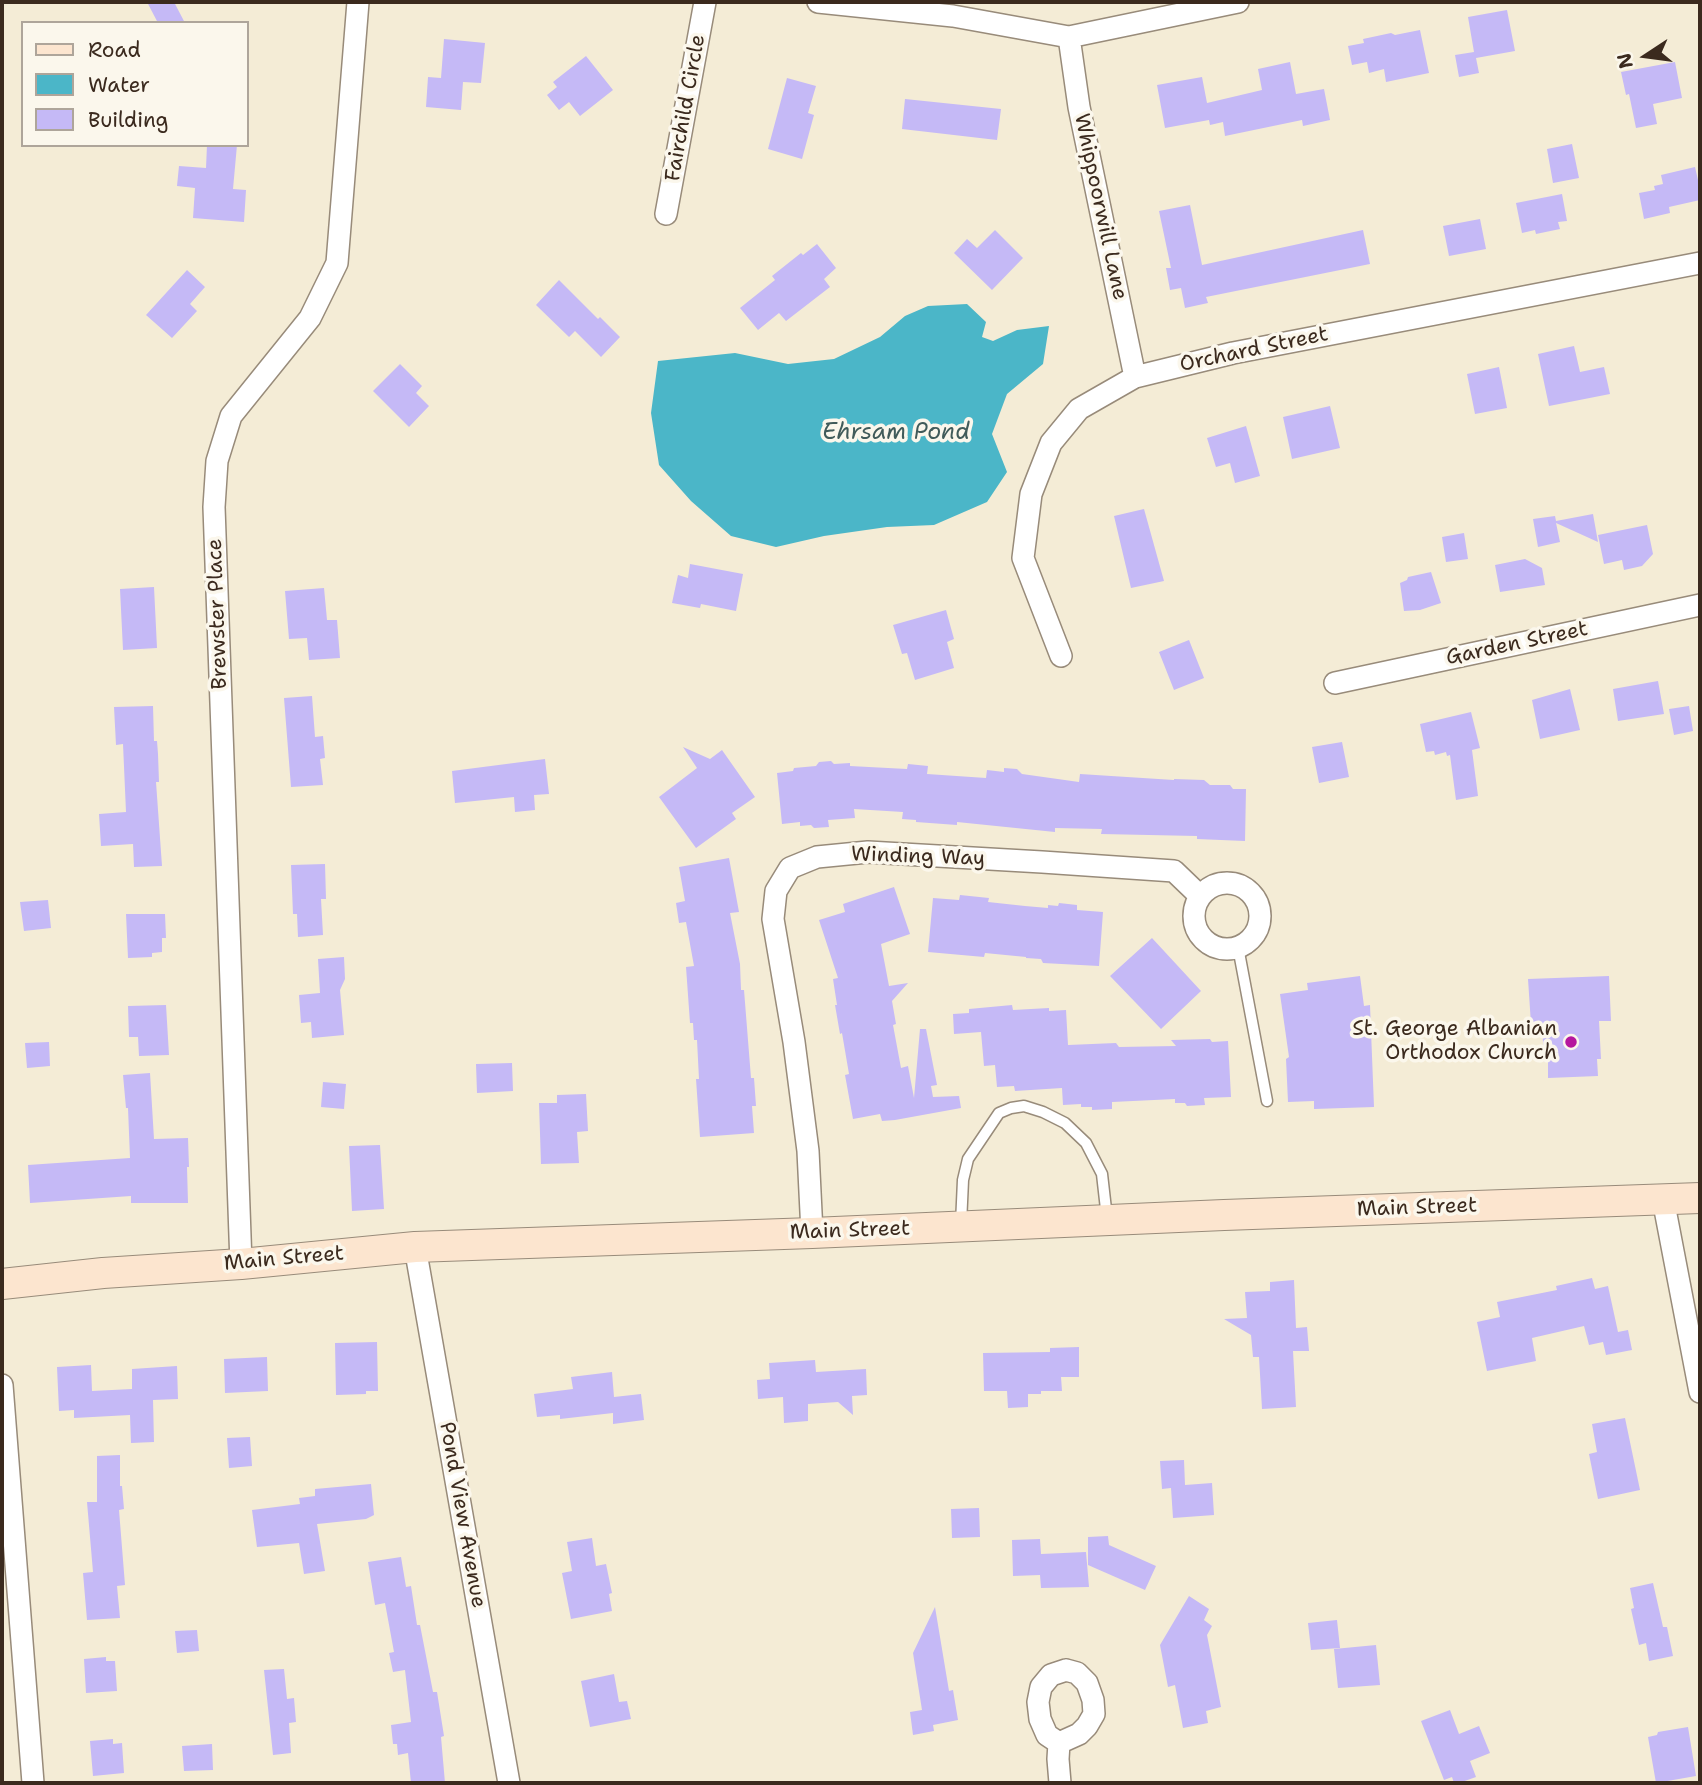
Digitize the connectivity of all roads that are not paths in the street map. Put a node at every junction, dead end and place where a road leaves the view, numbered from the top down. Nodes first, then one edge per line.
1 (358, 2) edge
2 (705, 2) edge
3 (818, 2) edge
4 (1238, 2) edge
5 (1069, 37) junction
6 (666, 214) dead end
7 (1700, 263) edge
8 (1135, 377) junction
9 (1700, 605) edge
10 (1061, 656) dead end
11 (1335, 683) dead end
12 (1200, 896) junction
13 (1238, 947) junction
14 (1267, 1101) dead end
15 (1700, 1198) edge
16 (1663, 1199) junction
17 (1107, 1220) junction
18 (961, 1226) junction
19 (812, 1233) junction
20 (415, 1247) junction
21 (241, 1264) junction
22 (2, 1284) edge
23 (2, 1385) edge
24 (1700, 1392) edge
25 (1059, 1743) dead end
26 (33, 1783) edge
27 (509, 1783) edge
28 (1060, 1783) edge

1 - 21 street, Brewster Place
2 - 6 street, Fairchild Circle
3 - 5 street
4 - 5 street
5 - 8 street, Whippoorwill Lane
7 - 8 street, Orchard Street
8 - 10 street, Orchard Street
9 - 11 street, Garden Street
12 - 13 street
12 - 13 street
12 - 19 street, Winding Way
13 - 14 lane
15 - 16 main road, Main Street
16 - 17 main road, Main Street
16 - 24 street
17 - 18 main road, Main Street
17 - 18 lane
18 - 19 main road, Main Street
19 - 20 main road, Main Street
20 - 21 main road, Main Street
20 - 27 street, Pond View Avenue
21 - 22 main road, Main Street
23 - 26 street
25 - 28 street

